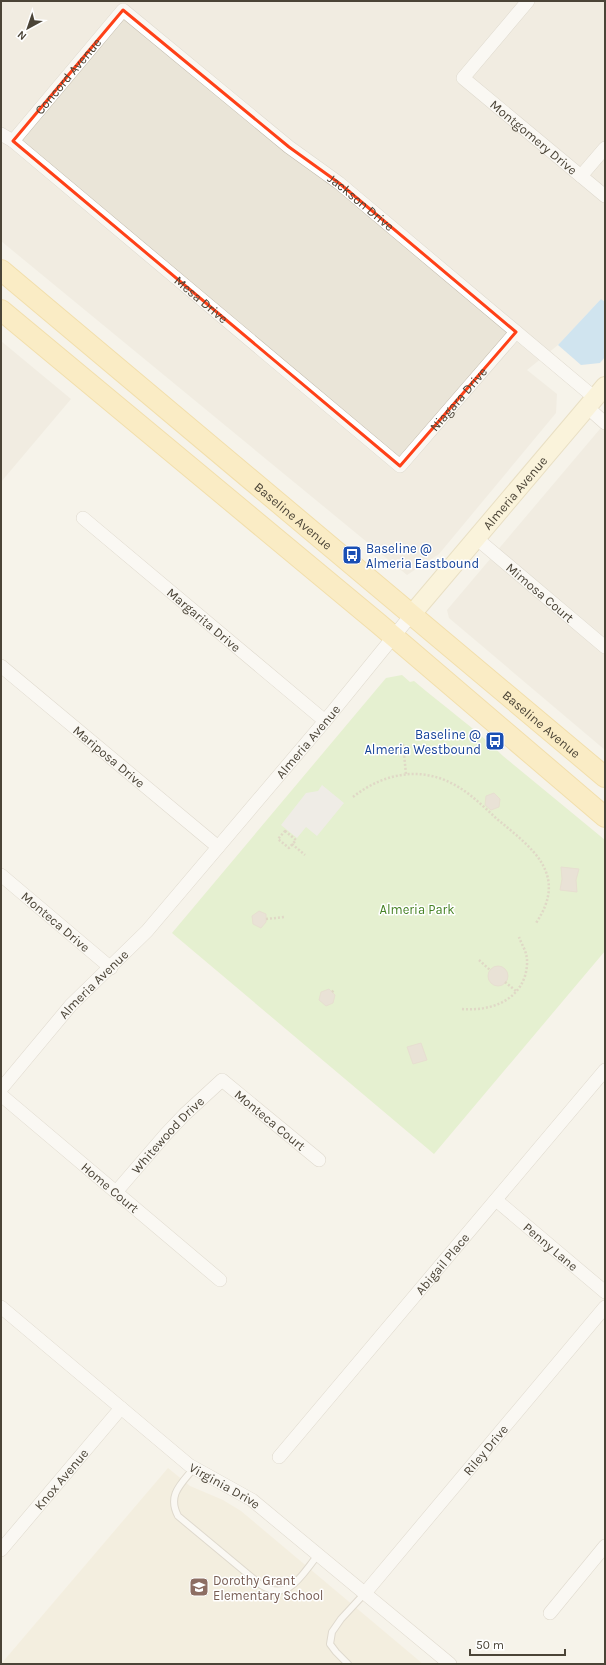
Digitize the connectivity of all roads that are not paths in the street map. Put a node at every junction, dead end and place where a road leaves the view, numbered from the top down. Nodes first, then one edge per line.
1 (528, 1) edge
2 (123, 10) joint
3 (1, 134) edge
4 (13, 141) junction
5 (605, 148) edge
6 (581, 176) junction
7 (605, 196) edge
8 (1, 270) edge
9 (1, 310) edge
10 (516, 332) junction
11 (595, 397) edge
12 (605, 423) edge
13 (400, 466) joint
14 (83, 518) dead end
15 (476, 538) junction
16 (412, 614) junction
17 (394, 636) junction
18 (605, 647) edge
19 (1, 666) edge
20 (325, 721) junction
21 (605, 777) edge
22 (605, 817) edge
23 (218, 847) junction
24 (1, 874) edge
25 (111, 968) junction
26 (605, 1070) edge
27 (222, 1080) joint
28 (1, 1089) edge
29 (1, 1095) edge
30 (319, 1160) dead end
31 (116, 1192) junction
32 (496, 1200) junction
33 (220, 1280) dead end
34 (605, 1292) edge
35 (605, 1307) edge
36 (3, 1311) edge
37 (121, 1408) junction
38 (280, 1458) dead end
39 (194, 1468) junction
40 (605, 1546) edge
41 (1, 1550) edge
42 (318, 1555) junction
43 (365, 1593) junction
44 (550, 1613) dead end
45 (348, 1664) edge
46 (450, 1664) edge

1 - 6 street, Montgomery Drive
2 - 4 street, Concord Avenue
2 - 10 street, Jackson Drive
3 - 4 street, Mesa Drive
4 - 13 street, Mesa Drive
5 - 6 street
6 - 7 street, Montgomery Drive
8 - 16 main road, Baseline Avenue
9 - 17 main road
10 - 11 street, Jackson Drive
10 - 13 street, Niagara Drive
11 - 12 street, Jackson Drive
11 - 15 street, Almeria Avenue
14 - 20 street, Margarita Drive
15 - 16 street, Almeria Avenue
15 - 18 street, Mimosa Court
16 - 17 street, Almeria Avenue
16 - 21 main road, Baseline Avenue
17 - 20 street, Almeria Avenue
17 - 22 main road
19 - 23 street, Mariposa Drive
20 - 23 street, Almeria Avenue
23 - 25 street, Almeria Avenue
24 - 25 street, Monteca Drive
25 - 28 street, Almeria Avenue
26 - 32 street, Abigail Place
27 - 30 street, Monteca Court
27 - 31 street, Whitewood Drive
29 - 31 street, Home Court
31 - 33 street, Home Court
32 - 34 street, Penny Lane
32 - 38 street, Abigail Place
35 - 43 street, Riley Drive
36 - 37 street, Virginia Drive
37 - 39 street, Virginia Drive
37 - 41 street, Knox Avenue
39 - 42 street, Virginia Drive
39 - 42 lane
40 - 44 street
42 - 43 street, Virginia Drive
43 - 45 lane
43 - 46 street, Virginia Drive

